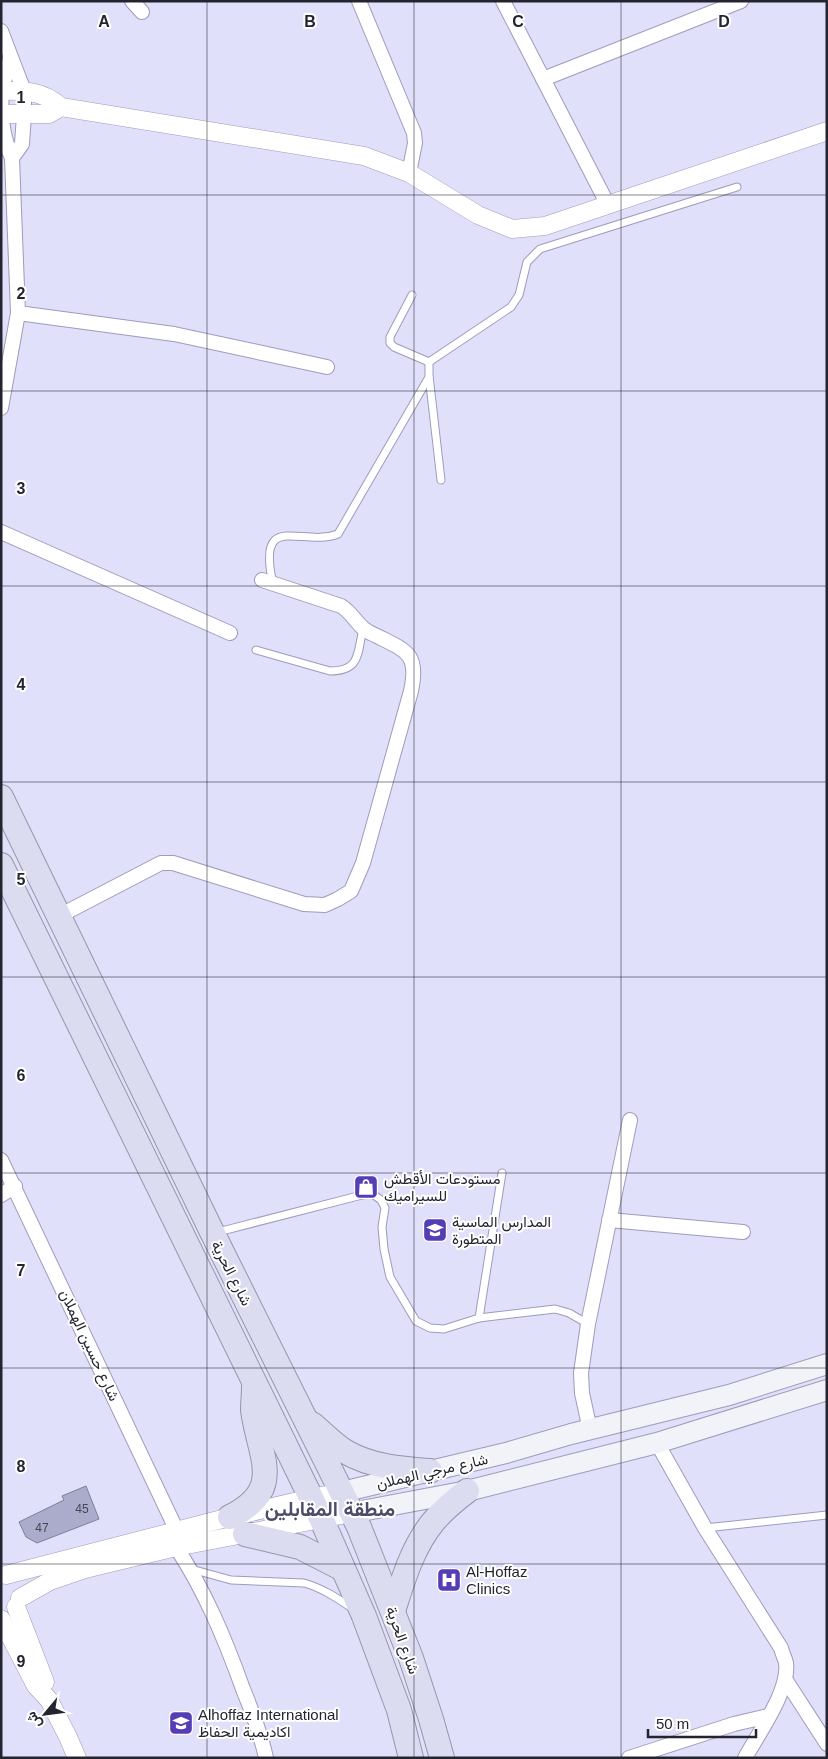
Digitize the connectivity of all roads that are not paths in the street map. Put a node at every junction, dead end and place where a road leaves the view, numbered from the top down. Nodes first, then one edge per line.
1 (132, 1) edge
2 (503, 1) edge
3 (741, 1) edge
4 (364, 3) edge
5 (142, 12) dead end
6 (1, 31) edge
7 (10, 58) junction
8 (543, 79) junction
9 (2, 91) edge
10 (24, 91) junction
11 (60, 107) junction
12 (2, 114) edge
13 (24, 115) junction
14 (827, 131) edge
15 (12, 158) junction
16 (409, 173) junction
17 (737, 187) dead end
18 (608, 205) junction
19 (412, 295) dead end
20 (18, 313) junction
21 (430, 362) junction
22 (327, 367) dead end
23 (429, 376) junction
24 (1, 408) edge
25 (441, 480) dead end
26 (1, 532) edge
27 (268, 583) joint
28 (363, 629) junction
29 (230, 632) dead end
30 (256, 650) dead end
31 (1, 796) edge
32 (1, 865) edge
33 (60, 916) junction
34 (630, 1120) dead end
35 (1, 1160) edge
36 (502, 1173) dead end
37 (15, 1186) junction
38 (1, 1195) edge
39 (609, 1220) junction
40 (743, 1232) dead end
41 (213, 1234) junction
42 (479, 1318) junction
43 (588, 1324) junction
44 (827, 1364) edge
45 (254, 1380) junction
46 (827, 1390) edge
47 (306, 1419) junction
48 (590, 1430) junction
49 (656, 1443) junction
50 (430, 1471) junction
51 (467, 1490) junction
52 (347, 1502) junction
53 (316, 1508) junction
54 (827, 1514) edge
55 (238, 1526) junction
56 (705, 1528) junction
57 (176, 1539) junction
58 (343, 1568) junction
59 (191, 1569) junction
60 (3, 1574) edge
61 (12, 1606) edge
62 (393, 1611) junction
63 (364, 1616) junction
64 (1, 1619) edge
65 (785, 1679) junction
66 (49, 1700) junction
67 (768, 1716) junction
68 (827, 1744) edge
69 (76, 1758) edge
70 (266, 1758) edge
71 (411, 1758) edge
72 (442, 1758) edge
73 (629, 1758) edge
74 (745, 1758) edge

1 - 5 street
2 - 8 street
3 - 8 street
4 - 16 street
6 - 7 street
7 - 9 street
7 - 10 street
8 - 18 street
9 - 10 street
9 - 12 street
10 - 11 street
10 - 13 street
11 - 13 street
11 - 16 street
12 - 13 street
12 - 15 street
13 - 15 street
14 - 18 street
15 - 20 street
16 - 18 street
17 - 21 lane
19 - 21 lane
20 - 22 street
20 - 24 street
21 - 23 lane
23 - 25 lane
23 - 27 lane
26 - 29 street
27 - 28 street
28 - 30 lane
28 - 33 street
31 - 33 highway, شارع الحرية
32 - 45 highway, شارع الحرية
33 - 41 highway, شارع الحرية
34 - 39 street
35 - 37 street, شارع حسين الهملان
36 - 42 lane
37 - 38 street
37 - 57 street, شارع حسين الهملان
39 - 40 street
39 - 43 street
41 - 42 lane
41 - 47 highway, شارع الحرية
42 - 43 lane
43 - 48 street
44 - 48 main road, شارع مرجي الهملان
45 - 53 highway, شارع الحرية
45 - 55 highway
46 - 49 main road, شارع مرجي الهملان
47 - 50 highway
47 - 52 highway, شارع الحرية
48 - 50 main road, شارع مرجي الهملان
49 - 51 main road, شارع مرجي الهملان
49 - 56 street
50 - 52 main road, شارع مرجي الهملان
51 - 52 main road, شارع مرجي الهملان
51 - 62 highway
52 - 53 street, شارع مرجي الهملان
52 - 62 highway, شارع الحرية
53 - 55 street, شارع مرجي الهملان
53 - 58 highway, شارع الحرية
54 - 56 lane
55 - 57 street, شارع مرجي الهملان
55 - 58 highway
56 - 65 street
57 - 59 street, شارع حسين الهملان
57 - 60 street, شارع مرجي الهملان
57 - 61 street, شارع مرجي الهملان
58 - 63 highway, شارع الحرية
59 - 63 lane
59 - 70 street, شارع حسين الهملان
60 - 61 street
61 - 66 street
62 - 72 highway, شارع الحرية
63 - 71 highway, شارع الحرية
64 - 66 street
65 - 67 street
65 - 68 street
66 - 69 street
67 - 73 street
67 - 74 street

